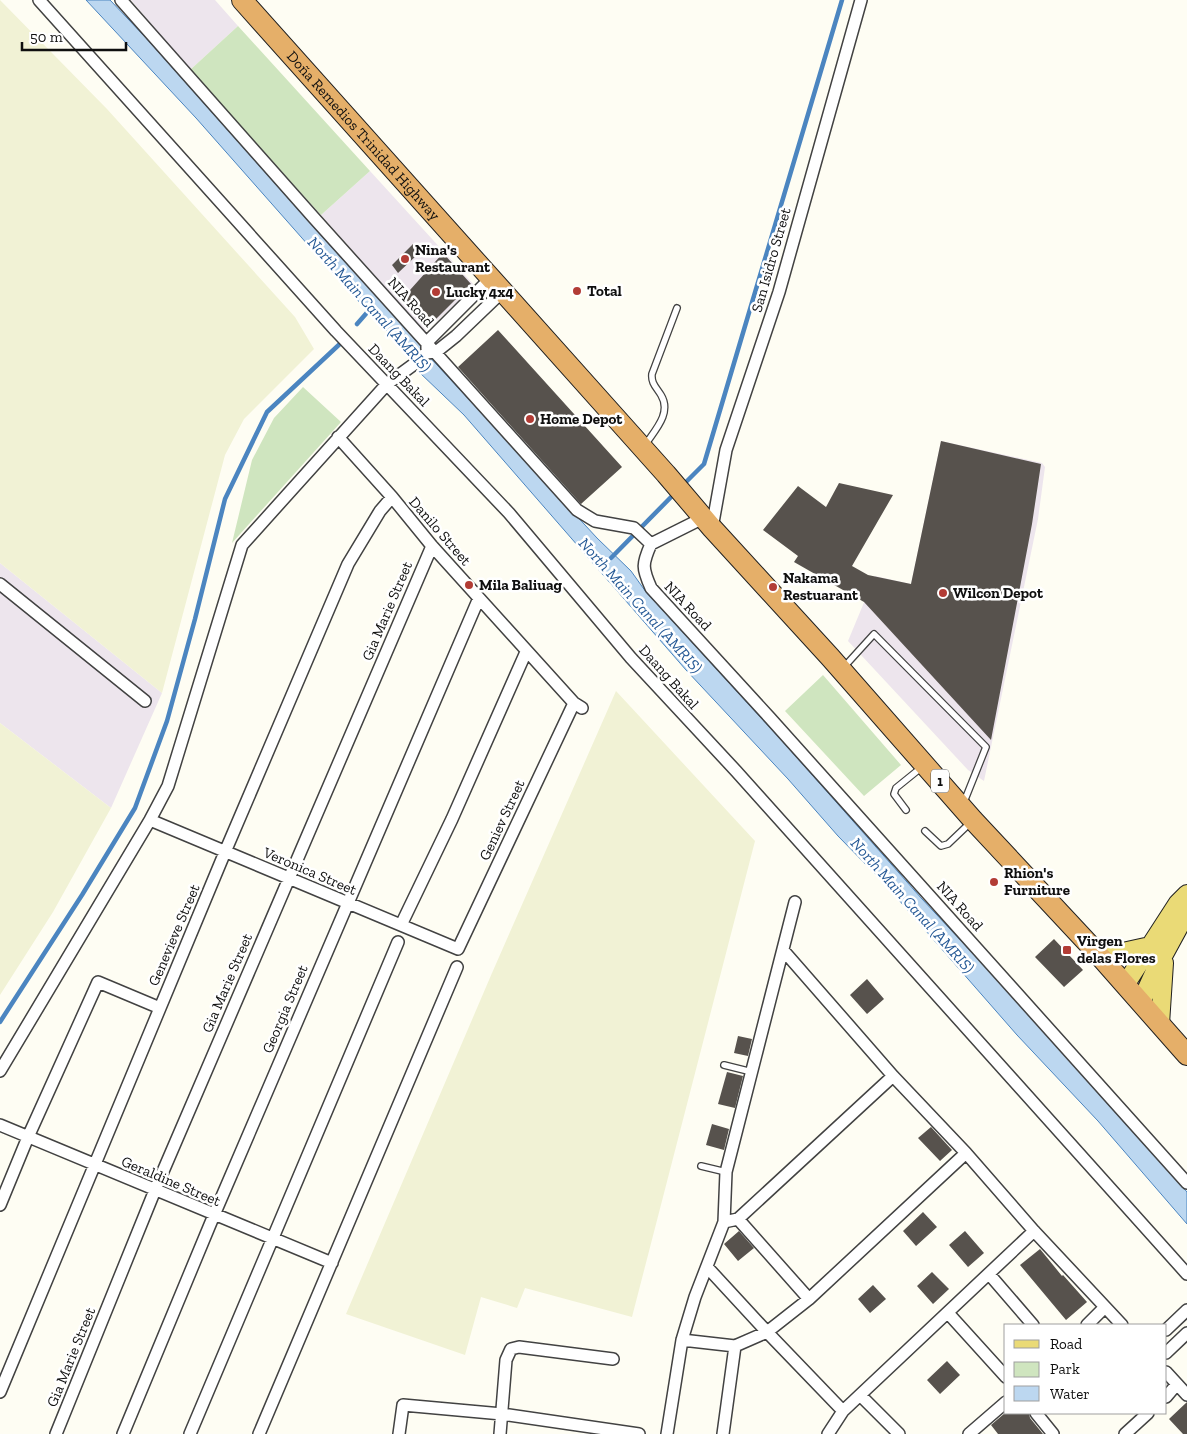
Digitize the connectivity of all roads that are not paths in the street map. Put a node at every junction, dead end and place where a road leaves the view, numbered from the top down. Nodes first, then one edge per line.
1 (39, 0) edge
2 (121, 0) edge
3 (242, 0) edge
4 (861, 0) edge
5 (497, 285) junction
6 (677, 308) dead end
7 (430, 349) junction
8 (387, 384) junction
9 (338, 437) junction
10 (643, 449) junction
11 (392, 497) junction
12 (703, 517) junction
13 (651, 544) junction
14 (432, 546) junction
15 (0, 584) edge
16 (479, 598) junction
17 (526, 652) junction
18 (842, 670) junction
19 (145, 701) dead end
20 (578, 706) joint
21 (925, 765) junction
22 (906, 810) dead end
23 (968, 813) junction
24 (150, 820) junction
25 (925, 831) dead end
26 (225, 852) junction
27 (288, 878) junction
28 (1187, 894) edge
29 (795, 902) dead end
30 (347, 904) junction
31 (1187, 912) edge
32 (401, 926) junction
33 (398, 942) dead end
34 (458, 950) joint
35 (783, 950) junction
36 (1157, 950) junction
37 (1100, 957) junction
38 (458, 966) dead end
39 (1126, 985) junction
40 (1141, 1002) junction
41 (160, 1008) junction
42 (1160, 1024) junction
43 (1187, 1055) edge
44 (724, 1065) dead end
45 (0, 1071) edge
46 (752, 1072) junction
47 (893, 1076) junction
48 (0, 1125) edge
49 (28, 1137) junction
50 (966, 1153) junction
51 (96, 1165) junction
52 (701, 1166) dead end
53 (726, 1172) junction
54 (1187, 1183) edge
55 (155, 1190) junction
56 (0, 1205) edge
57 (214, 1215) junction
58 (738, 1219) junction
59 (724, 1222) junction
60 (1034, 1232) junction
61 (273, 1239) junction
62 (332, 1263) junction
63 (707, 1267) junction
64 (989, 1274) junction
65 (1187, 1274) edge
66 (810, 1299) junction
67 (1105, 1307) junction
68 (1187, 1310) edge
69 (948, 1313) junction
70 (1032, 1324) edge
71 (1088, 1324) edge
72 (1121, 1324) edge
73 (1167, 1329) edge
74 (767, 1332) junction
75 (1187, 1333) edge
76 (682, 1340) junction
77 (735, 1346) junction
78 (1167, 1351) edge
79 (613, 1359) dead end
80 (1167, 1373) edge
81 (1004, 1375) edge
82 (1177, 1384) junction
83 (0, 1392) edge
84 (860, 1395) junction
85 (1187, 1395) edge
86 (1167, 1396) edge
87 (1004, 1404) edge
88 (843, 1411) junction
89 (502, 1414) junction
90 (1037, 1414) edge
91 (1147, 1414) edge
92 (976, 1432) edge
93 (56, 1434) edge
94 (123, 1434) edge
95 (190, 1434) edge
96 (259, 1434) edge
97 (399, 1434) edge
98 (500, 1434) edge
99 (639, 1434) edge
100 (667, 1434) edge
101 (723, 1434) edge
102 (828, 1434) edge
103 (900, 1434) edge
104 (1053, 1434) edge
105 (1125, 1434) edge

1 - 8 street, Daang Bakal
2 - 7 street, NIA Road
3 - 5 highway, Doña Remedios Trinidad Highway / 1
4 - 12 street, San Isidro Street
5 - 7 street
5 - 7 street
5 - 10 highway, Doña Remedios Trinidad Highway / 1
6 - 10 lane
7 - 8 street
7 - 13 street, NIA Road
8 - 9 street
8 - 65 street, Daang Bakal
9 - 11 street, Danilo Street
9 - 24 street
10 - 12 highway, Doña Remedios Trinidad Highway / 1
11 - 14 street, Danilo Street
11 - 26 street, Genevieve Street
12 - 13 street
12 - 18 highway, Doña Remedios Trinidad Highway / 1
13 - 54 street, NIA Road
14 - 16 street, Danilo Street
14 - 27 street, Gia Marie Street
15 - 19 street
16 - 17 street, Danilo Street
16 - 30 street, Georgia Street
17 - 20 street, Danilo Street
17 - 32 street
18 - 21 highway, Doña Remedios Trinidad Highway / 1
18 - 23 lane
20 - 34 street, Geniev Street
21 - 22 lane
21 - 23 highway, Doña Remedios Trinidad Highway / 1
23 - 25 lane
23 - 37 highway, Doña Remedios Trinidad Highway / 1
24 - 26 street, Veronica Street
24 - 45 street
26 - 27 street, Veronica Street
26 - 41 street, Genevieve Street
27 - 30 street, Veronica Street
27 - 55 street, Gia Marie Street
28 - 36 main road
29 - 35 street
30 - 32 street, Veronica Street
30 - 57 street, Georgia Street
31 - 36 main road
32 - 34 street, Veronica Street
33 - 61 street
35 - 46 street
35 - 47 street
36 - 37 main road
36 - 39 main road
36 - 40 main road
36 - 42 main road
37 - 39 highway, Doña Remedios Trinidad Highway / 1
38 - 62 street
39 - 40 highway, Doña Remedios Trinidad Highway / 1
40 - 42 highway, Doña Remedios Trinidad Highway / 1
41 - 49 street
41 - 51 street, Genevieve Street
42 - 43 highway, Doña Remedios Trinidad Highway / 1
44 - 46 lane
46 - 53 street
47 - 50 street
47 - 58 street
48 - 49 street, Geraldine Street
49 - 51 street, Geraldine Street
49 - 56 street
50 - 60 street
50 - 66 street
51 - 55 street, Geraldine Street
51 - 83 street, Genevieve Street
52 - 53 lane
53 - 59 street
55 - 57 street, Geraldine Street
55 - 93 street, Gia Marie Street
57 - 61 street, Geraldine Street
57 - 94 street, Georgia Street
58 - 59 street
58 - 66 street
59 - 63 street
60 - 64 street
60 - 67 street
61 - 62 street, Geraldine Street
61 - 95 street
62 - 96 street
63 - 74 street
63 - 76 street
64 - 69 street
64 - 70 street
66 - 74 street
67 - 71 street
67 - 72 street
68 - 73 street
69 - 81 street
69 - 84 street
74 - 77 street
74 - 88 street
75 - 78 street
76 - 77 street
76 - 100 street
77 - 101 street
79 - 89 street
80 - 82 street
82 - 85 street
82 - 86 street
84 - 88 street
84 - 103 street
87 - 92 street
88 - 102 street
89 - 97 street
89 - 98 street
89 - 99 street
90 - 104 street
91 - 105 street

